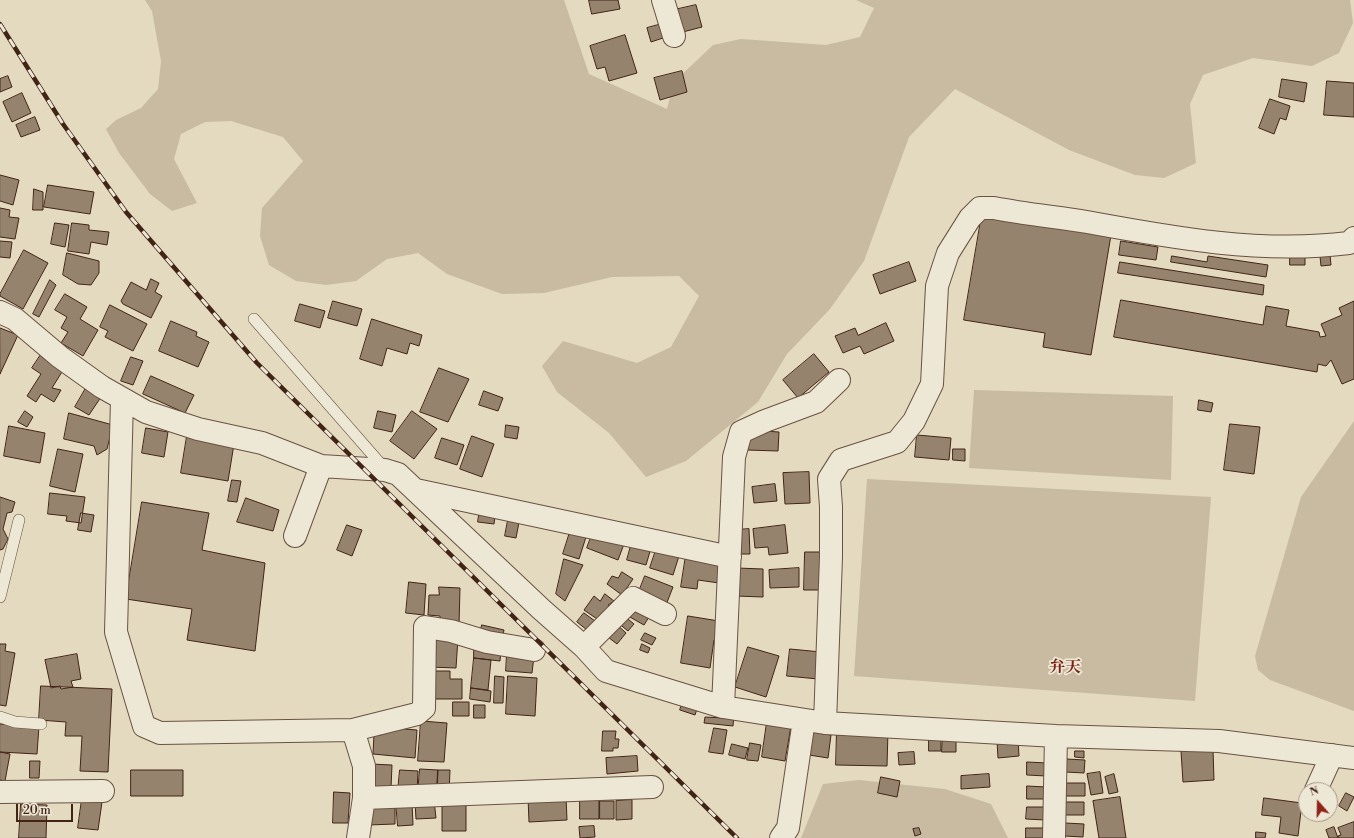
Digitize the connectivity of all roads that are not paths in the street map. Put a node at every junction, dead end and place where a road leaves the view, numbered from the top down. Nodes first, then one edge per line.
1 (663, 0) edge
2 (674, 36) dead end
3 (1354, 238) edge
4 (0, 312) edge
5 (254, 319) dead end
6 (839, 380) dead end
7 (122, 399) junction
8 (321, 466) junction
9 (386, 470) junction
10 (415, 490) junction
11 (19, 520) dead end
12 (295, 536) dead end
13 (730, 557) junction
14 (0, 597) edge
15 (665, 614) dead end
16 (584, 647) junction
17 (534, 650) dead end
18 (723, 707) junction
19 (0, 717) edge
20 (804, 720) junction
21 (825, 723) junction
22 (41, 724) dead end
23 (353, 730) junction
24 (1056, 736) junction
25 (1332, 755) junction
26 (1354, 758) edge
27 (1320, 782) edge
28 (652, 787) dead end
29 (103, 791) dead end
30 (0, 792) edge
31 (364, 798) junction
32 (358, 838) edge
33 (780, 838) edge
34 (1054, 838) edge

1 - 2 street
3 - 21 street
4 - 7 street
5 - 9 lane
6 - 13 street
7 - 8 street
7 - 23 street
8 - 9 street
8 - 12 street
9 - 10 street
10 - 13 street
10 - 16 street
11 - 14 lane
13 - 18 street
15 - 16 street
16 - 18 street
17 - 23 street
18 - 20 street
19 - 22 lane
20 - 21 street
20 - 33 street
21 - 24 street
23 - 31 street
24 - 25 street
24 - 34 street
25 - 26 street
25 - 27 street
28 - 31 street
29 - 30 street
31 - 32 street

